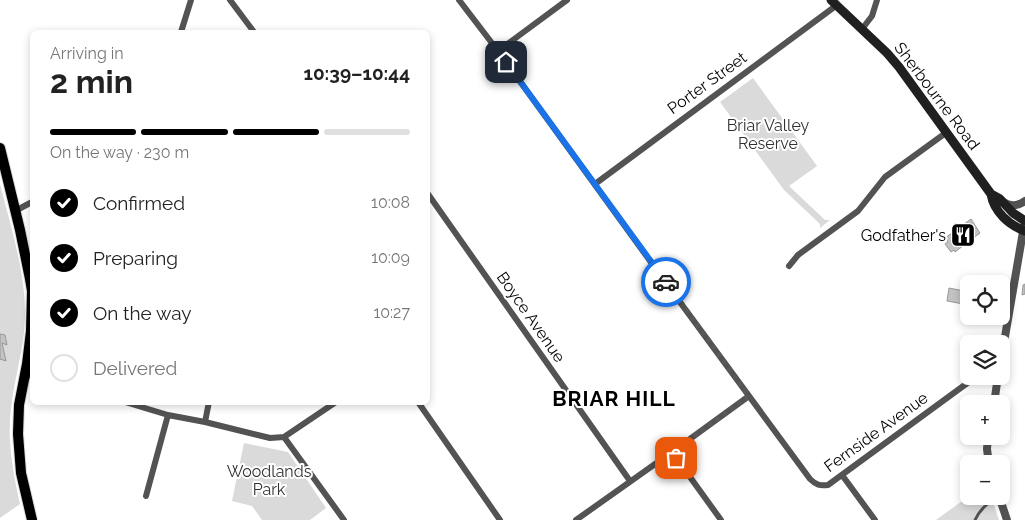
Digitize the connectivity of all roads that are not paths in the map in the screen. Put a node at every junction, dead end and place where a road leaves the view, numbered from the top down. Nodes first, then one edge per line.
1 (191, 0) edge
2 (230, 0) edge
3 (459, 0) edge
4 (567, 0) edge
5 (877, 0) edge
6 (834, 3) edge
7 (862, 29) junction
8 (182, 30) edge
9 (252, 30) edge
10 (498, 51) junction
11 (947, 132) junction
12 (0, 148) edge
13 (595, 184) junction
14 (991, 194) junction
15 (430, 197) edge
16 (1025, 200) edge
17 (1003, 202) junction
18 (30, 203) edge
19 (15, 210) junction
20 (1025, 225) edge
21 (789, 266) dead end
22 (30, 279) edge
23 (1005, 335) edge
24 (30, 354) edge
25 (29, 375) edge
26 (965, 385) edge
27 (749, 396) junction
28 (135, 405) edge
29 (208, 405) edge
30 (332, 405) edge
31 (420, 405) edge
32 (168, 415) junction
33 (205, 422) junction
34 (284, 437) junction
35 (672, 452) junction
36 (842, 475) junction
37 (630, 481) junction
38 (146, 496) dead end
39 (985, 505) edge
40 (1002, 505) edge
41 (32, 520) edge
42 (344, 520) edge
43 (500, 520) edge
44 (576, 520) edge
45 (721, 520) edge
46 (875, 520) edge
47 (975, 520) edge
48 (1008, 520) edge

1 - 8 street
2 - 9 street
3 - 10 street, Fernside Avenue
4 - 10 street
5 - 7 street
6 - 7 main road, Sherbourne Road
6 - 13 street, Porter Street
7 - 11 main road, Sherbourne Road
10 - 13 street, Fernside Avenue
11 - 14 main road, Sherbourne Road
11 - 21 street
12 - 19 main road
13 - 27 street, Fernside Avenue
14 - 17 main road, Sherbourne Road
14 - 20 main road, Sherbourne Road
15 - 37 street, Boyce Avenue
16 - 17 street
17 - 20 main road, Sherbourne Road
18 - 19 street
19 - 22 main road
20 - 23 street
24 - 25 main road
25 - 41 main road
26 - 36 street, Fernside Avenue
27 - 35 street
27 - 36 street, Fernside Avenue
28 - 32 street
29 - 33 street
30 - 34 street
31 - 43 street
32 - 33 street
32 - 38 street
33 - 34 street
34 - 42 street
35 - 37 street
35 - 45 street
36 - 46 street
37 - 44 street
39 - 47 lane
40 - 48 street

